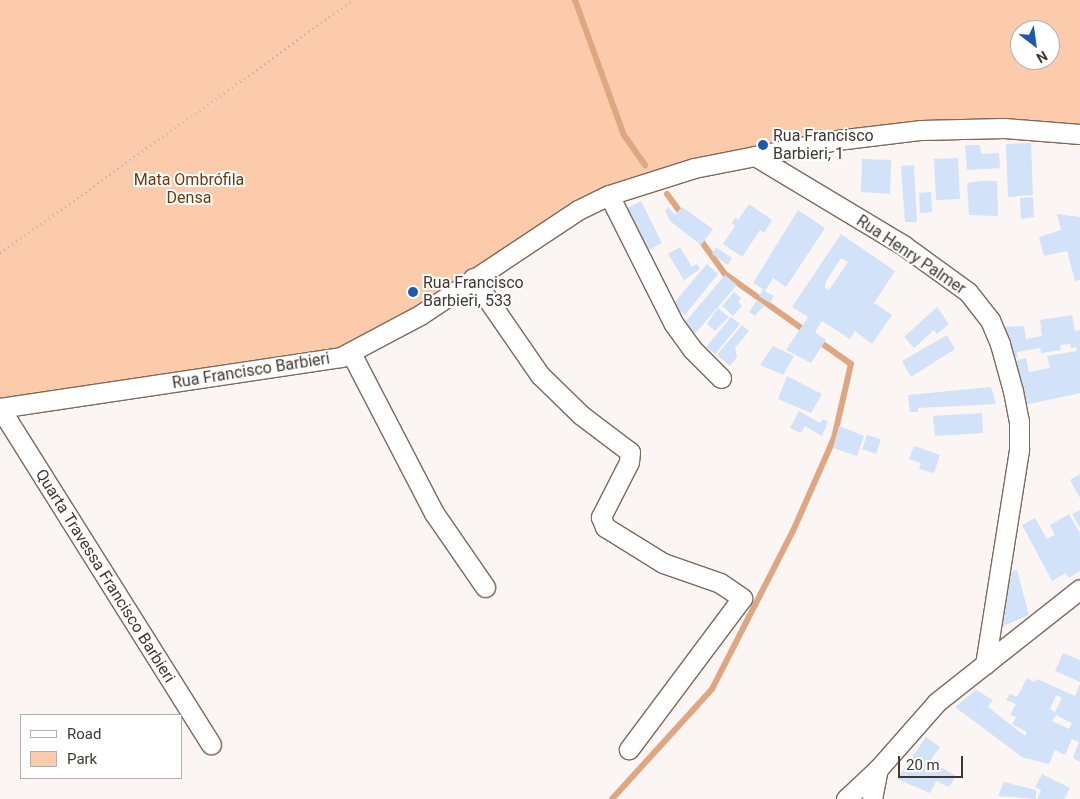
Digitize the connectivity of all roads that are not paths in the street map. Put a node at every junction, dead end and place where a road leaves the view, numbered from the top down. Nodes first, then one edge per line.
1 (1080, 134) edge
2 (755, 156) junction
3 (609, 195) junction
4 (473, 278) junction
5 (351, 353) junction
6 (721, 378) dead end
7 (0, 408) edge
8 (485, 587) dead end
9 (1080, 589) edge
10 (985, 664) junction
11 (211, 744) dead end
12 (629, 749) dead end
13 (878, 768) junction
14 (846, 799) edge
15 (872, 799) edge

1 - 2 street, Rua Francisco Barbieri
2 - 3 street, Rua Francisco Barbieri
2 - 10 street, Rua Henry Palmer
3 - 4 street, Rua Francisco Barbieri
3 - 6 street
4 - 5 street, Rua Francisco Barbieri
4 - 12 street
5 - 7 street, Rua Francisco Barbieri
5 - 8 street
7 - 11 street, Quarta Travessa Francisco Barbieri
9 - 10 street
10 - 13 street
13 - 14 street
13 - 15 street

